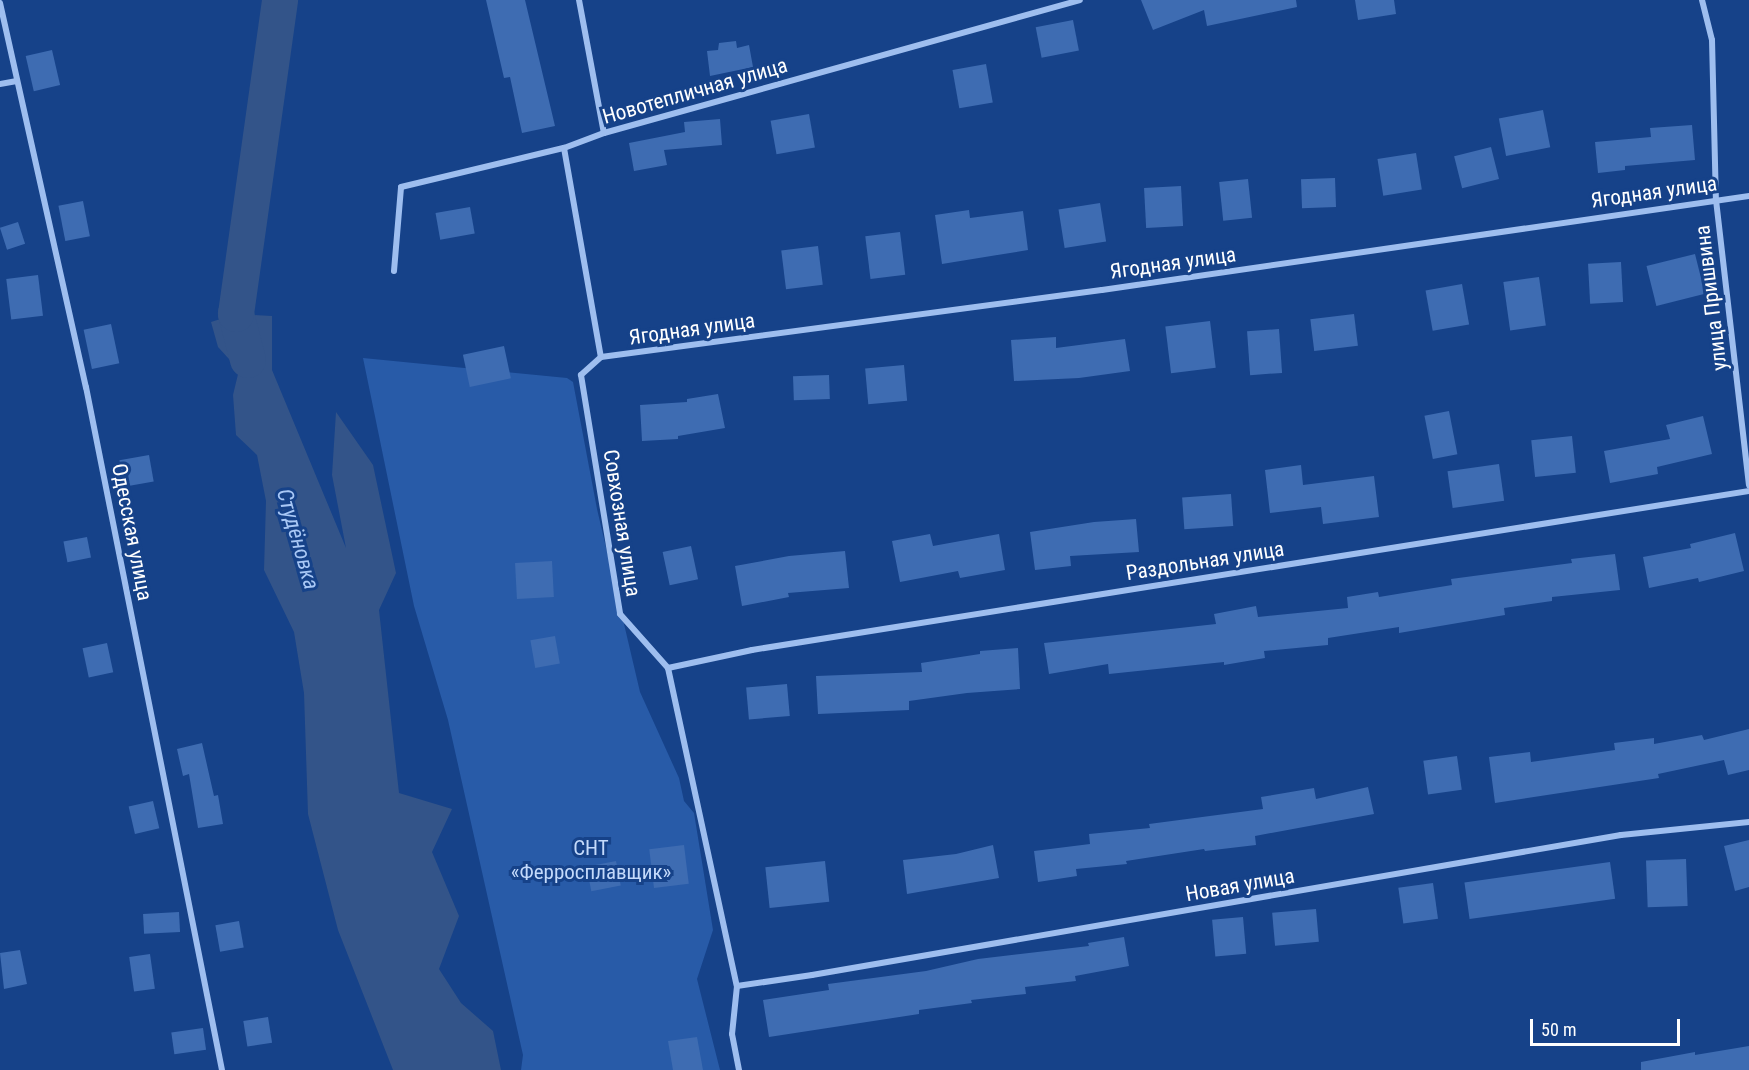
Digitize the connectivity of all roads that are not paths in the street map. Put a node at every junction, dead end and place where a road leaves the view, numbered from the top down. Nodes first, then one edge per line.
1 (579, 0) edge
2 (1080, 0) edge
3 (1702, 0) edge
4 (0, 3) edge
5 (17, 81) junction
6 (0, 84) edge
7 (604, 133) junction
8 (564, 148) junction
9 (1749, 196) edge
10 (1716, 200) junction
11 (393, 271) dead end
12 (601, 357) junction
13 (1749, 484) edge
14 (1749, 491) edge
15 (668, 668) junction
16 (1749, 822) edge
17 (737, 986) junction
18 (222, 1070) edge
19 (739, 1070) edge

1 - 7 street
2 - 7 street, Новотепличная улица
3 - 10 street, улица Пришвина
4 - 5 street, Одесская улица
5 - 6 street
5 - 18 street, Одесская улица
7 - 8 street, Новотепличная улица
8 - 11 street, Новотепличная улица
8 - 12 street
9 - 10 street, Ягодная улица
10 - 12 street, Ягодная улица
10 - 13 street, улица Пришвина
12 - 15 street, Совхозная улица
14 - 15 street, Раздольная улица
15 - 17 street, Совхозная улица
16 - 17 street, Новая улица
17 - 19 street, Совхозная улица

